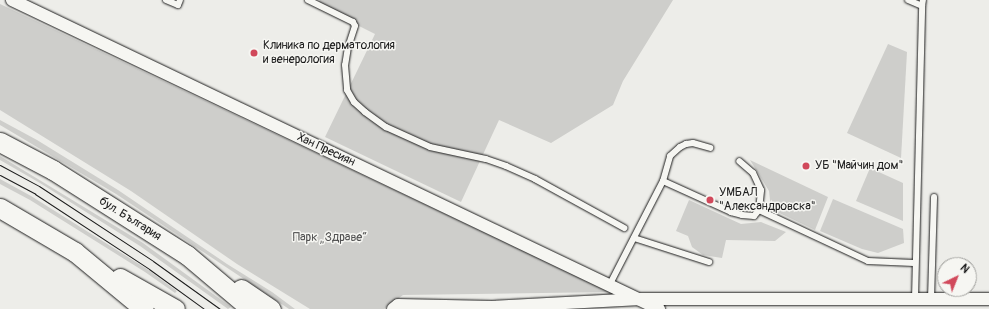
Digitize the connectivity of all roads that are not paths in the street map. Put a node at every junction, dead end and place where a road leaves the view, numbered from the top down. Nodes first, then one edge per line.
1 (12, 0) edge
2 (166, 0) edge
3 (180, 0) edge
4 (308, 0) edge
5 (908, 0) edge
6 (922, 3) edge
7 (0, 142) edge
8 (710, 148) dead end
9 (739, 161) dead end
10 (663, 181) junction
11 (934, 197) dead end
12 (0, 208) edge
13 (759, 210) junction
14 (624, 228) dead end
15 (634, 238) junction
16 (75, 252) junction
17 (187, 255) junction
18 (709, 262) dead end
19 (914, 263) junction
20 (610, 284) junction
21 (640, 299) junction
22 (914, 299) junction
23 (932, 299) junction
24 (989, 300) edge
25 (396, 307) edge
26 (493, 308) edge
27 (144, 309) edge
28 (175, 309) edge
29 (251, 309) edge
30 (271, 309) edge
31 (659, 309) edge

1 - 20 street, Хан Пресиян
2 - 3 lane
4 - 14 lane
5 - 6 lane
6 - 19 lane
7 - 17 main road, бул. България
8 - 10 lane
9 - 13 lane
10 - 13 lane
10 - 15 lane
11 - 23 lane
12 - 16 main road
13 - 19 lane
15 - 18 lane
15 - 20 lane
16 - 27 main road
16 - 28 main road
17 - 29 main road, бул. България
17 - 30 main road
19 - 22 lane
20 - 21 street, Хан Пресиян
21 - 22 street
21 - 26 street
21 - 31 street, Хан Пресиян
22 - 23 street
23 - 24 street
25 - 26 street

